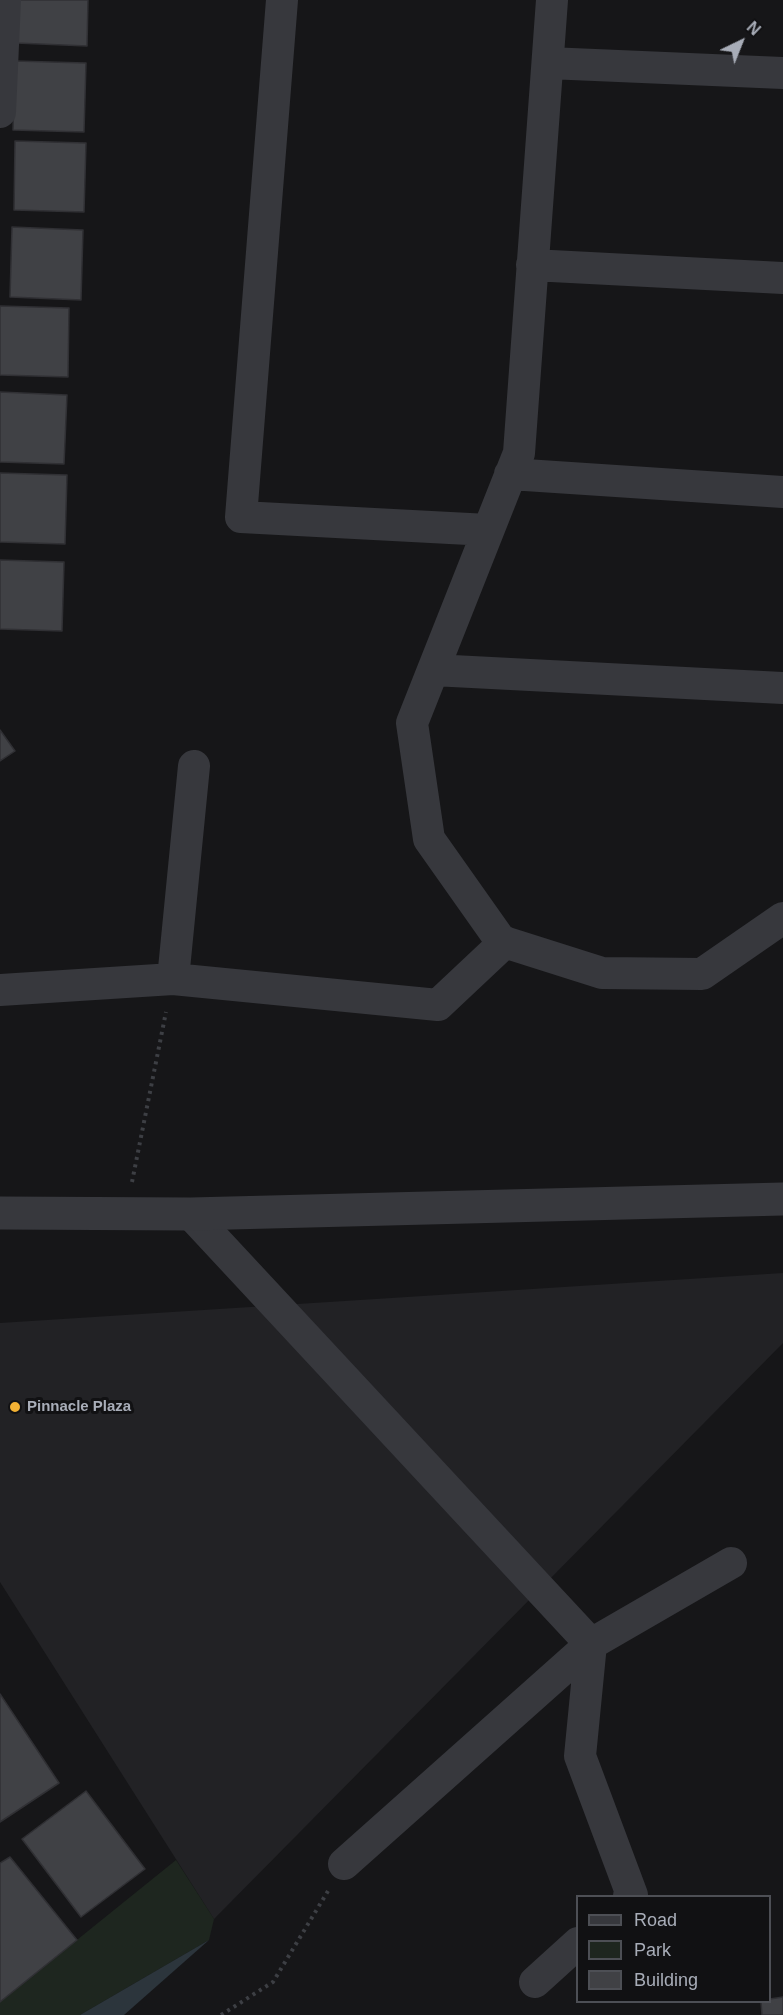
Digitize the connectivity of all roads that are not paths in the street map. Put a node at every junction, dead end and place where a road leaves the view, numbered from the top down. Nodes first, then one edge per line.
1 (5, 0) edge
2 (282, 0) edge
3 (552, 0) edge
4 (548, 63) junction
5 (783, 73) edge
6 (0, 112) edge
7 (532, 265) junction
8 (783, 278) edge
9 (510, 474) junction
10 (783, 492) edge
11 (488, 530) junction
12 (433, 670) junction
13 (783, 687) edge
14 (194, 766) dead end
15 (783, 918) edge
16 (506, 942) junction
17 (172, 979) junction
18 (0, 990) edge
19 (783, 1199) edge
20 (0, 1213) edge
21 (191, 1214) junction
22 (731, 1563) dead end
23 (591, 1644) junction
24 (345, 1864) road end
25 (632, 1895) edge
26 (576, 1945) edge
27 (535, 1982) dead end

1 - 6 street
2 - 11 street
3 - 4 street
4 - 5 street
4 - 7 street
7 - 8 street
7 - 9 street
9 - 10 street
9 - 11 street
11 - 12 street
12 - 13 street
12 - 16 street
14 - 17 street
15 - 16 street
16 - 17 street
17 - 18 street
19 - 21 street
20 - 21 street
21 - 23 street
22 - 23 street
23 - 24 street
23 - 25 street
26 - 27 street

